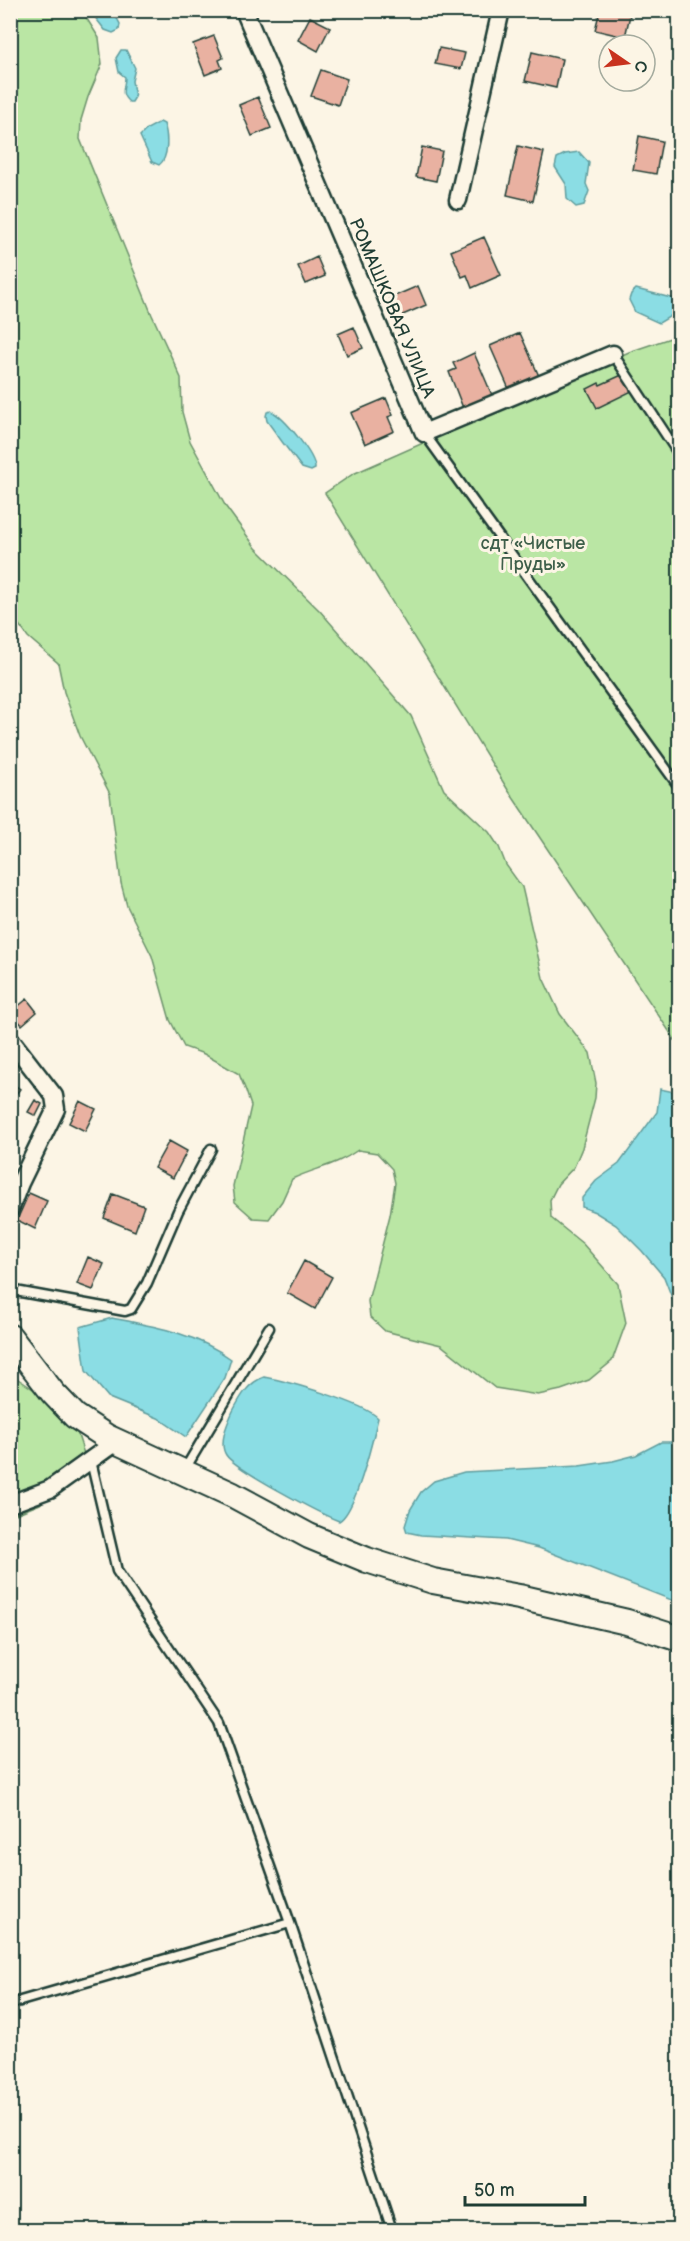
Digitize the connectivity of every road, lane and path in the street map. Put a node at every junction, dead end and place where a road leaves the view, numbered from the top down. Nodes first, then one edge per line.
1 (244, 10) edge
2 (501, 10) edge
3 (458, 200) dead end
4 (613, 354) joint
5 (424, 433) junction
6 (680, 456) edge
7 (680, 788) edge
8 (10, 1039) edge
9 (211, 1149) dead end
10 (10, 1209) edge
11 (10, 1290) edge
12 (269, 1328) dead end
13 (10, 1337) edge
14 (117, 1441) junction
15 (92, 1461) junction
16 (184, 1471) junction
17 (10, 1504) edge
18 (680, 1639) edge
19 (290, 1923) junction
20 (10, 2004) edge
21 (392, 2230) edge

1 - 5 street, РОМАШКОВАЯ УЛИЦА
2 - 3 street
4 - 5 street
4 - 6 lane
5 - 7 lane
8 - 10 street
9 - 11 lane
12 - 16 lane
13 - 14 main road
14 - 15 street
14 - 16 main road
15 - 17 street
15 - 19 lane
16 - 18 main road
19 - 20 lane
19 - 21 lane

